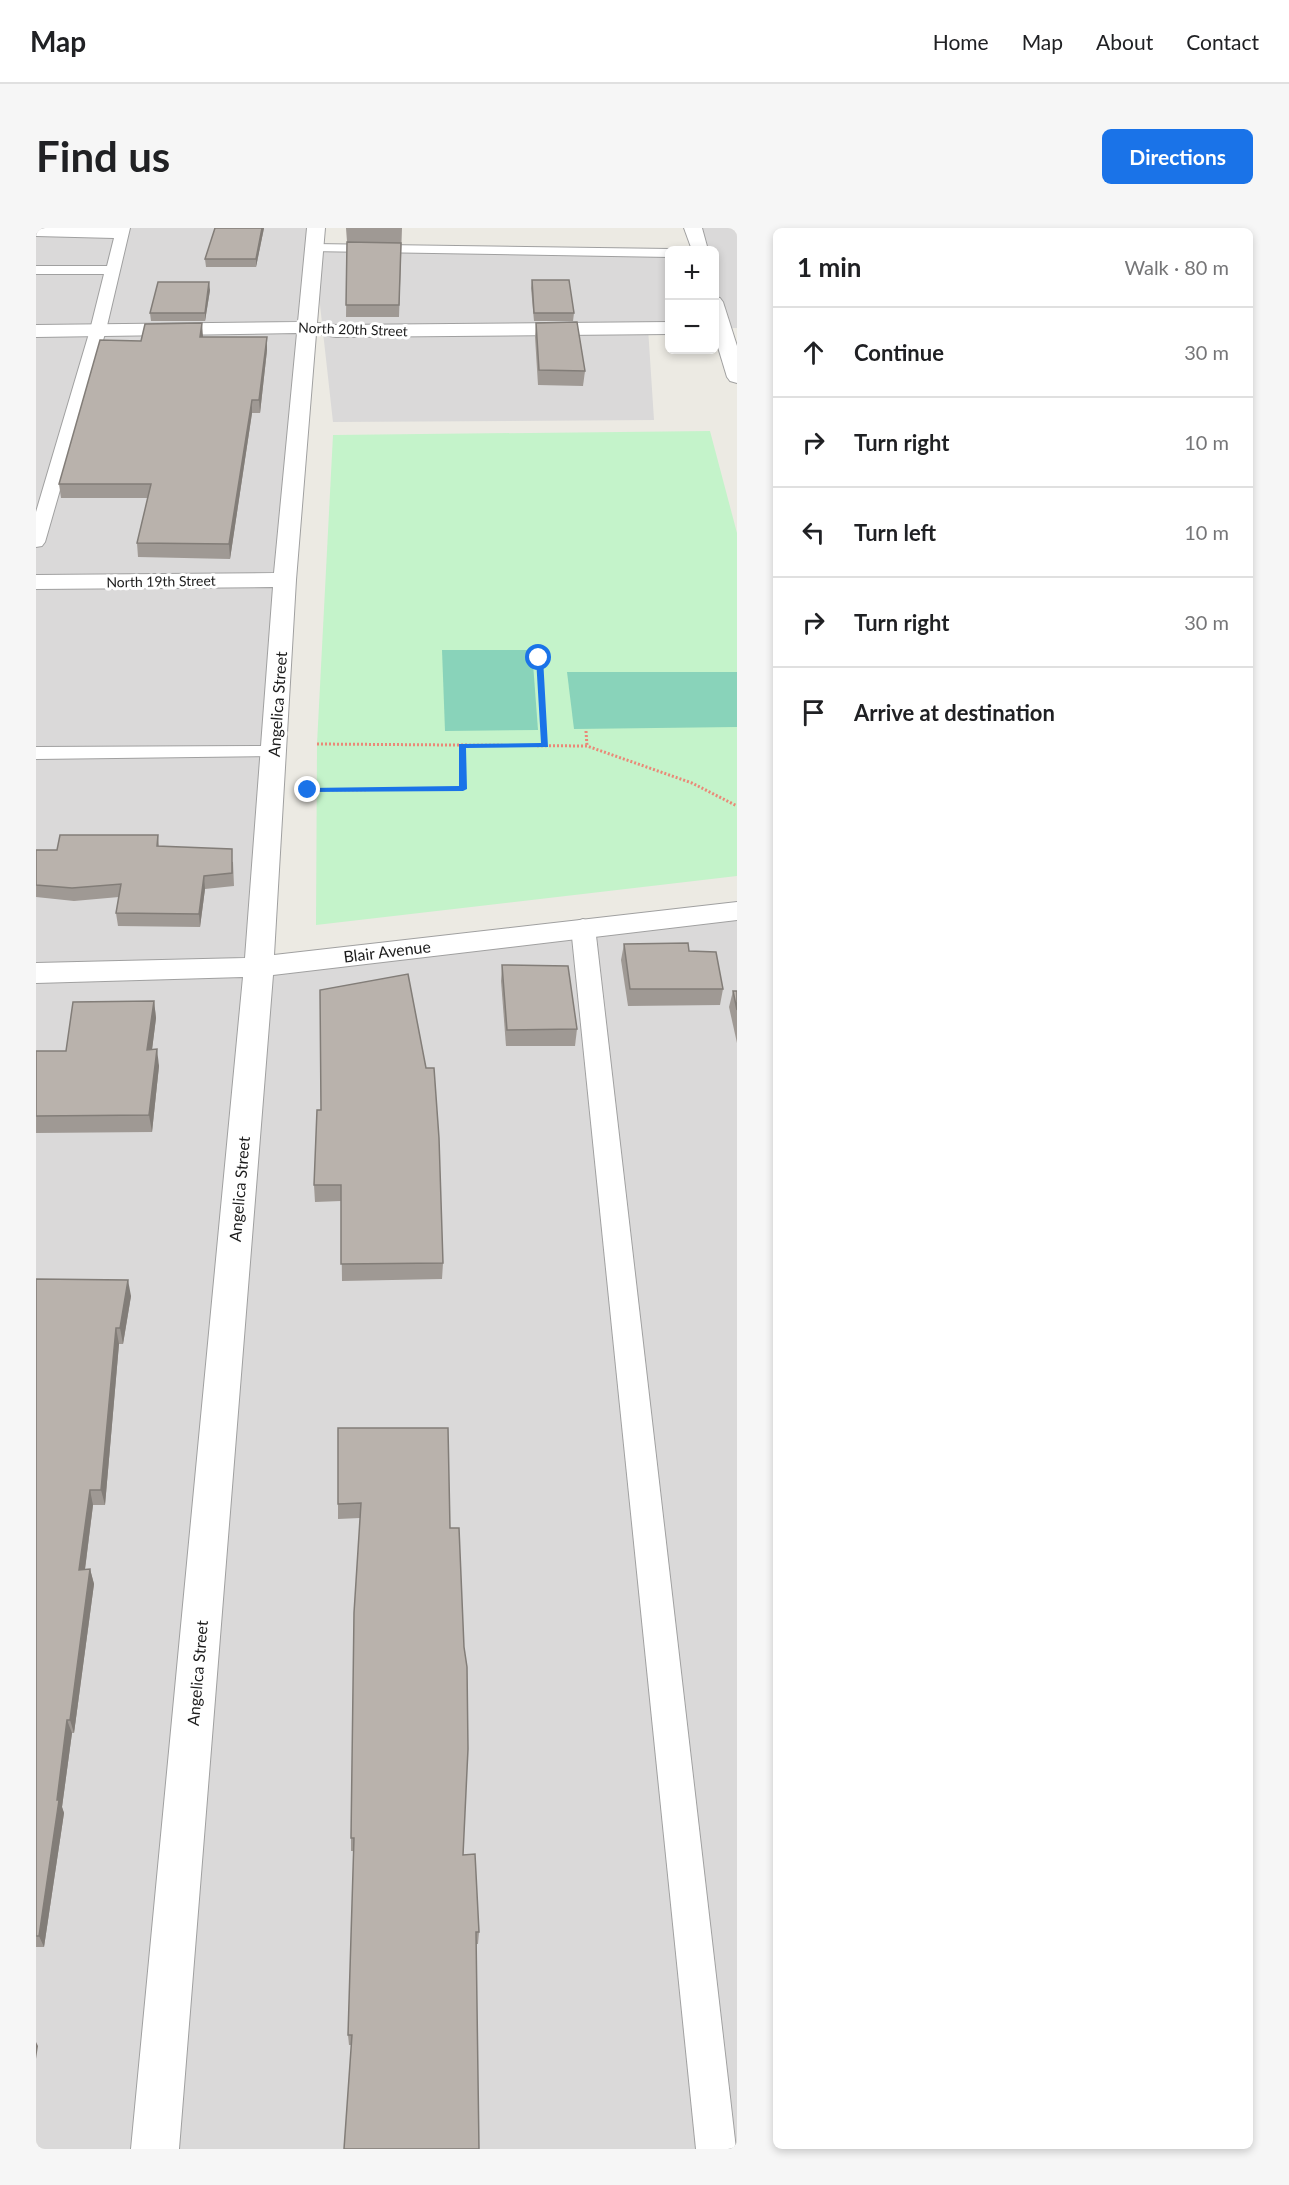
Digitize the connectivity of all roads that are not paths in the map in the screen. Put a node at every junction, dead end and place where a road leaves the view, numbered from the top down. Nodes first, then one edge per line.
1 (693, 228) edge
2 (122, 231) edge
3 (36, 232) edge
4 (315, 238) edge
5 (699, 246) edge
6 (665, 253) edge
7 (36, 270) edge
8 (113, 270) junction
9 (306, 327) junction
10 (665, 328) edge
11 (724, 328) edge
12 (98, 330) junction
13 (36, 331) edge
14 (737, 377) edge
15 (36, 542) edge
16 (285, 580) junction
17 (36, 582) edge
18 (273, 752) junction
19 (36, 753) edge
20 (737, 911) edge
21 (583, 927) junction
22 (259, 967) junction
23 (36, 973) edge
24 (155, 2149) edge
25 (716, 2149) edge

1 - 5 street
2 - 3 lane
2 - 8 lane
4 - 6 lane
4 - 9 street, Angelica Street
7 - 8 lane
8 - 12 lane
9 - 10 street, North 20th Street
9 - 12 street, North 20th Street
9 - 16 street, Angelica Street
11 - 14 street
12 - 13 street, North 20th Street
12 - 15 lane
16 - 17 street, North 19th Street
16 - 18 street, Angelica Street
18 - 19 lane
18 - 22 street, Angelica Street
20 - 21 street, Blair Avenue
21 - 22 street, Blair Avenue
21 - 25 lane
22 - 23 street, Blair Avenue
22 - 24 street, Angelica Street

